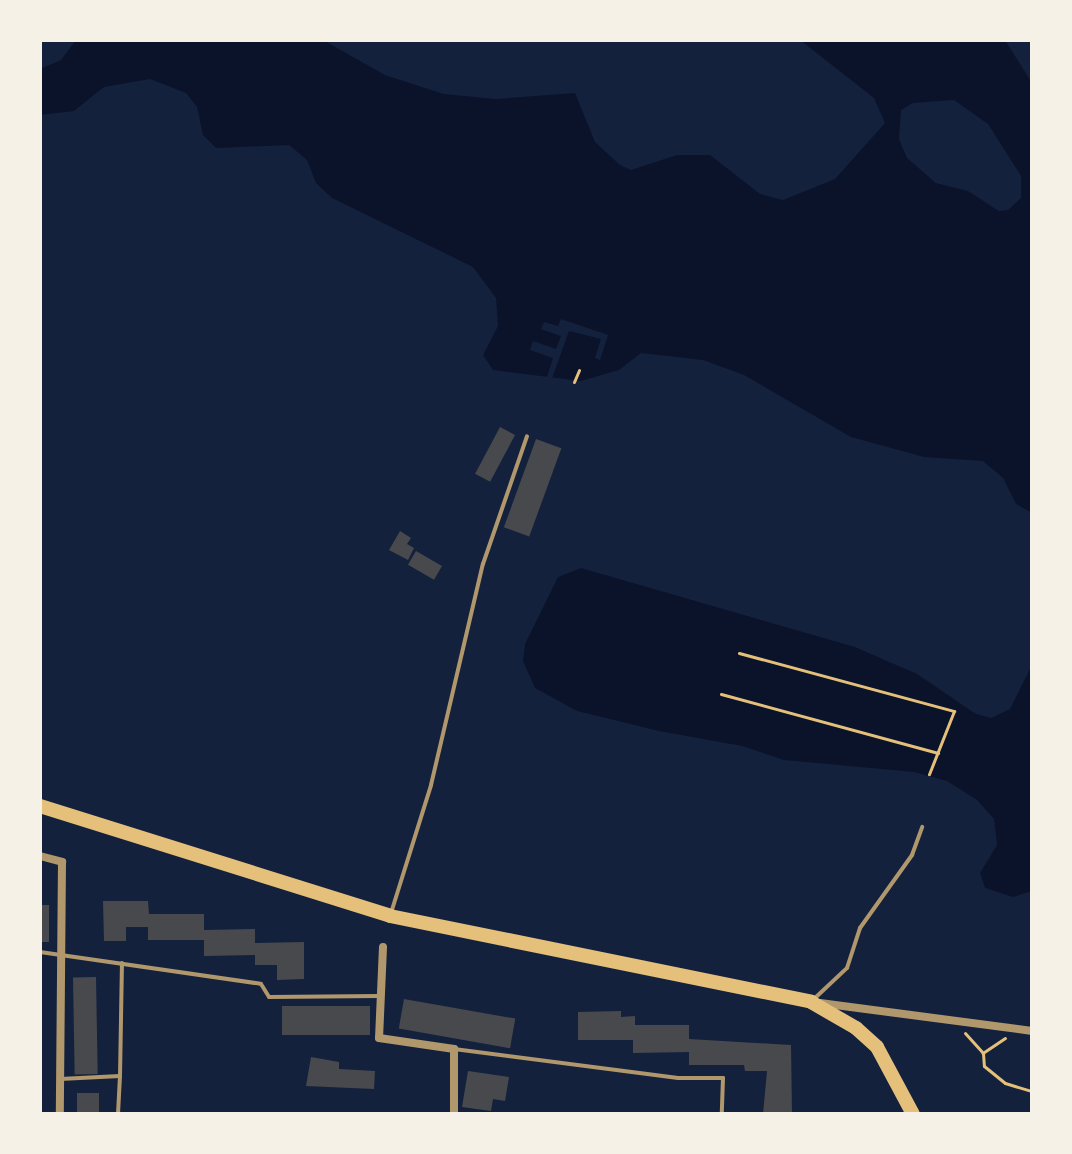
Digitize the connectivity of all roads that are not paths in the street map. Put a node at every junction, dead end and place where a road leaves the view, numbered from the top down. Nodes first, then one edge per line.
1 (527, 436) dead end
2 (40, 806) edge
3 (922, 827) dead end
4 (40, 856) edge
5 (390, 916) junction
6 (383, 947) dead end
7 (40, 952) edge
8 (61, 953) junction
9 (122, 963) junction
10 (381, 996) junction
11 (811, 1002) junction
12 (1032, 1031) edge
13 (454, 1049) junction
14 (120, 1076) junction
15 (60, 1079) junction
16 (60, 1114) edge
17 (118, 1114) edge
18 (454, 1114) edge
19 (722, 1114) edge
20 (913, 1114) edge

1 - 5 lane
2 - 5 highway
3 - 11 lane
4 - 8 street
5 - 11 highway
6 - 10 street
7 - 8 lane
8 - 9 lane
8 - 15 street
9 - 10 lane
9 - 14 lane
10 - 13 street
11 - 12 street
11 - 20 highway
13 - 18 street
13 - 19 lane
14 - 15 lane
14 - 17 lane
15 - 16 street

